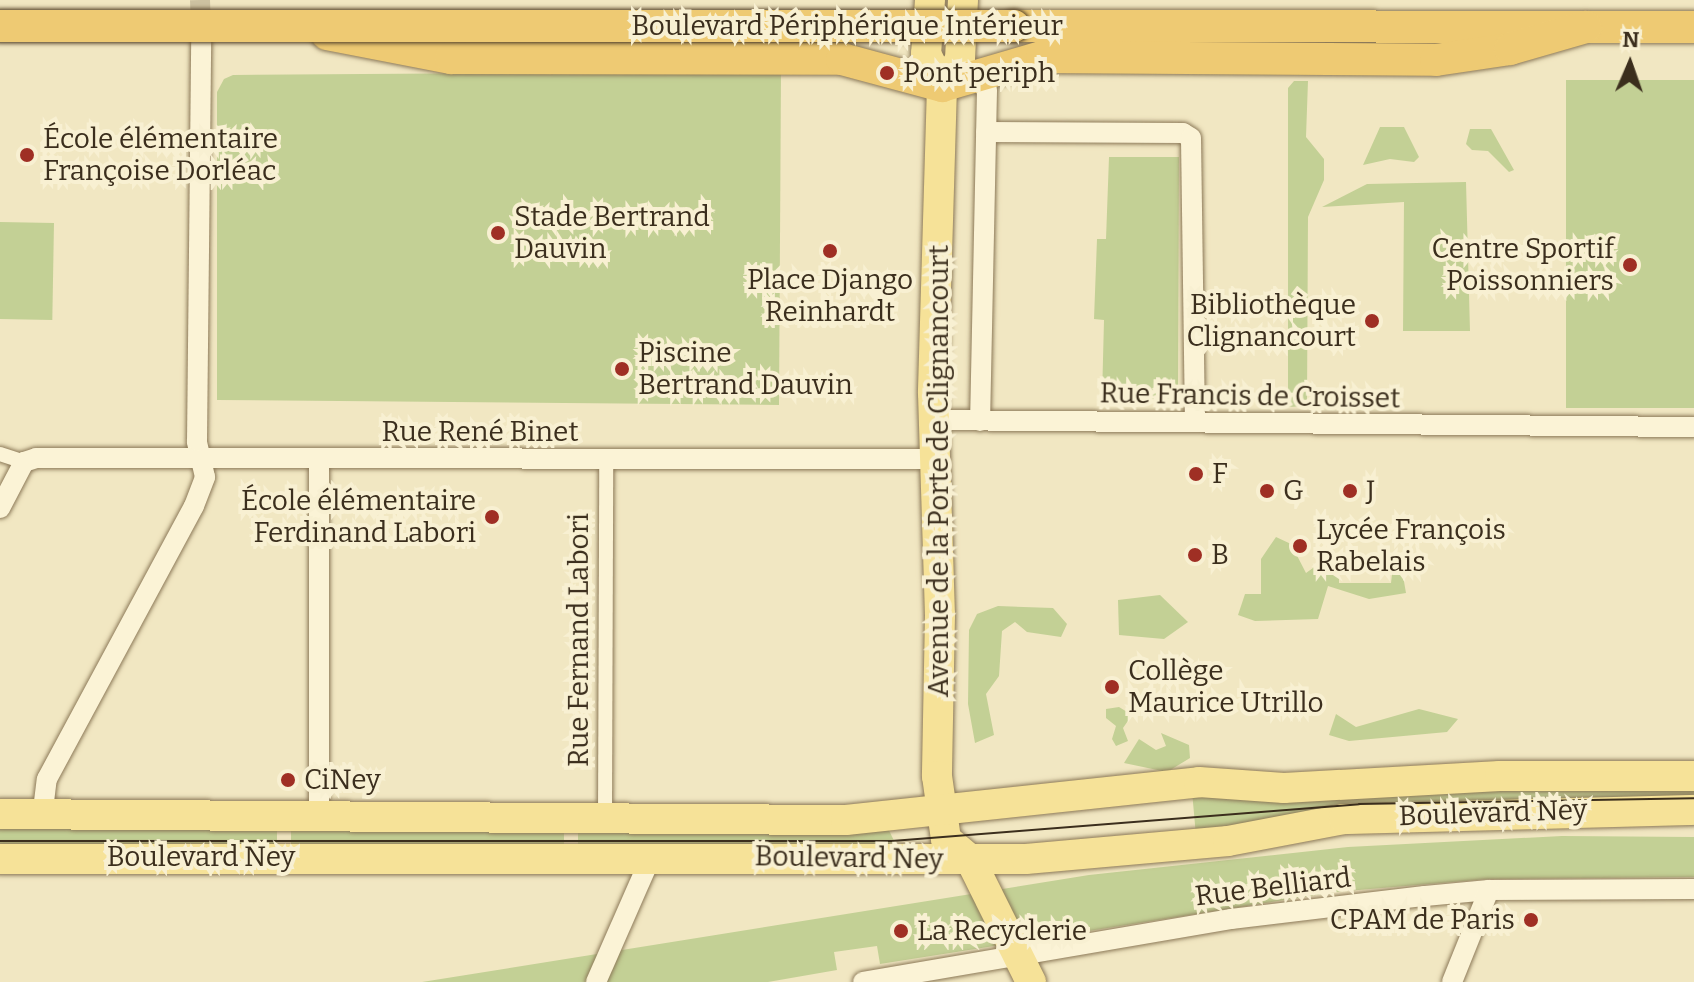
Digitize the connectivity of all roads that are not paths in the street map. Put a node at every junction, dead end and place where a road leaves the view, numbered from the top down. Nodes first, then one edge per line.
1 (930, 0) edge
2 (963, 0) edge
3 (0, 26) edge
4 (1586, 27) junction
5 (1694, 27) edge
6 (296, 28) junction
7 (201, 43) tunnel mouth
8 (960, 74) junction
9 (986, 132) junction
10 (934, 420) junction
11 (980, 421) junction
12 (1195, 422) junction
13 (1694, 427) edge
14 (0, 454) edge
15 (937, 459) junction
16 (606, 460) junction
17 (201, 461) junction
18 (319, 461) junction
19 (24, 462) junction
20 (0, 508) edge
21 (1694, 776) edge
22 (945, 808) junction
23 (1694, 810) edge
24 (0, 814) edge
25 (319, 816) junction
26 (42, 818) junction
27 (605, 820) junction
28 (651, 857) junction
29 (0, 859) edge
30 (970, 859) junction
31 (1694, 889) edge
32 (1489, 890) junction
33 (1024, 969) edge
34 (940, 976) edge
35 (596, 982) edge
36 (863, 982) edge
37 (1452, 982) edge

1 - 8 main road, Avenue de la Porte de Clignancourt
2 - 8 main road, Avenue de la Porte de Clignancourt
3 - 6 highway, Boulevard Périphérique Intérieur, bridge
4 - 5 highway, Boulevard Périphérique Intérieur
4 - 6 highway, Boulevard Périphérique Intérieur, bridge
4 - 8 highway
6 - 8 highway, bridge
7 - 17 street
8 - 9 street, Avenue de la Porte de Clignancourt
8 - 10 main road, Avenue de la Porte de Clignancourt
9 - 11 street, Avenue de la Porte de Clignancourt
9 - 12 street
10 - 11 street, Rue Francis de Croisset
10 - 15 main road, Avenue de la Porte de Clignancourt
11 - 12 street, Rue Francis de Croisset
12 - 13 street, Rue Francis de Croisset
14 - 19 street
15 - 16 street, Rue René Binet
15 - 22 main road, Avenue de la Porte de Clignancourt
16 - 18 street, Rue René Binet
16 - 27 street, Rue Fernand Labori
17 - 18 street, Rue René Binet
17 - 19 street, Rue René Binet
17 - 26 street
18 - 25 street
19 - 20 street
21 - 22 main road, Boulevard Ney
22 - 27 main road, Boulevard Ney
22 - 30 main road
23 - 30 main road, Boulevard Ney
24 - 26 main road, Boulevard Ney
25 - 26 main road, Boulevard Ney
25 - 27 main road, Boulevard Ney
28 - 29 main road, Boulevard Ney
28 - 30 main road, Boulevard Ney
28 - 35 street
30 - 33 main road
31 - 32 street, Rue Belliard
32 - 33 street, Rue Belliard
32 - 37 street
33 - 34 street, Rue Belliard
34 - 36 street, Rue Belliard

